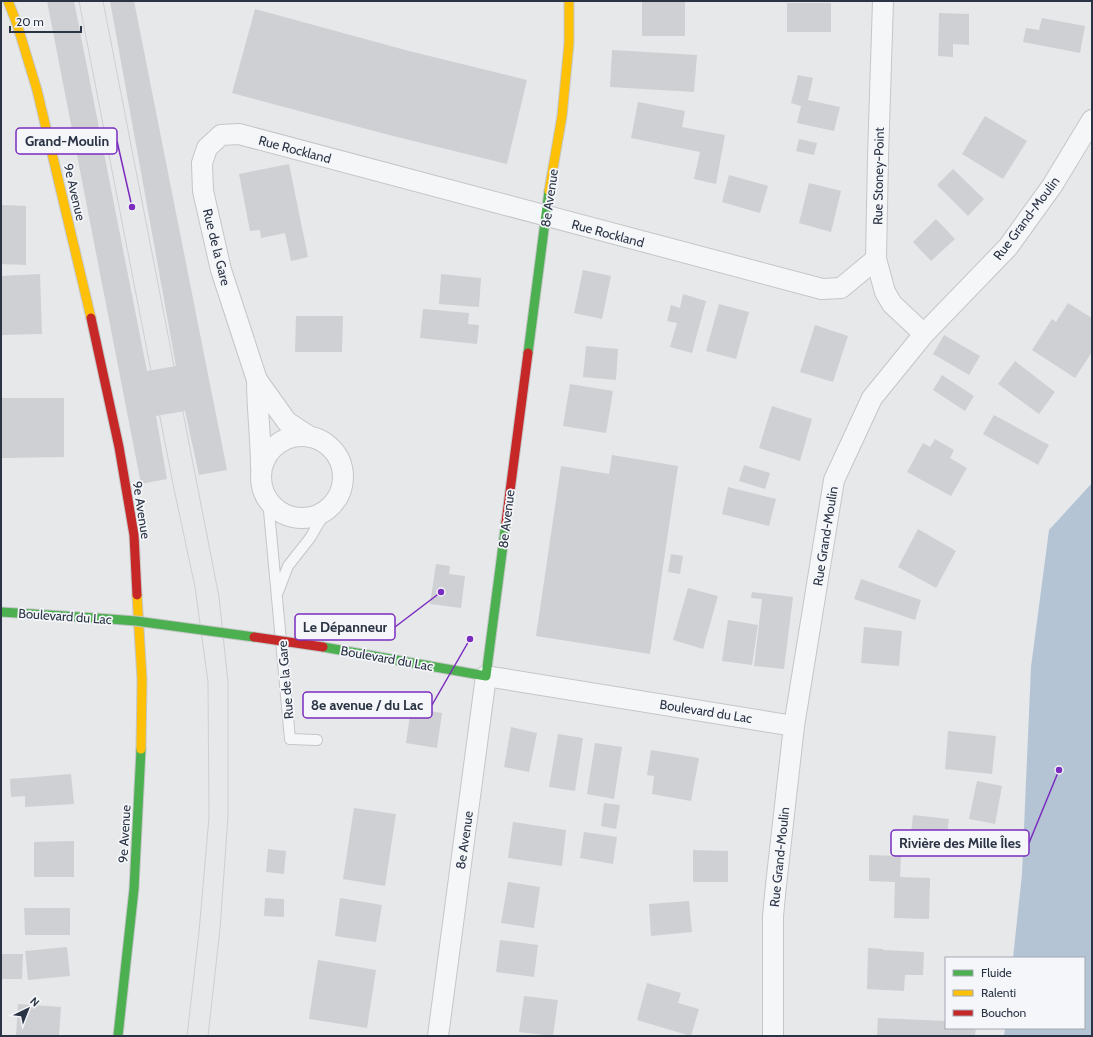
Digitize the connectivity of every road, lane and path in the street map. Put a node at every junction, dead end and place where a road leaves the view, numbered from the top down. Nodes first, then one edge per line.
1 (8, 1) edge
2 (569, 1) edge
3 (883, 1) edge
4 (1092, 120) edge
5 (239, 134) joint
6 (546, 217) junction
7 (876, 259) junction
8 (924, 334) junction
9 (258, 380) junction
10 (310, 437) junction
11 (261, 473) junction
12 (268, 500) junction
13 (327, 509) junction
14 (277, 594) junction
15 (1, 612) edge
16 (486, 676) junction
17 (794, 726) junction
18 (317, 740) dead end
19 (118, 1036) edge
20 (438, 1036) edge
21 (773, 1036) edge

1 - 19 street, 9e Avenue
2 - 6 street, 8e Avenue
3 - 7 street, Rue Stoney-Point
4 - 8 street, Rue Grand-Moulin
5 - 6 street, Rue Rockland
5 - 9 street, Rue de la Gare
6 - 7 street, Rue Rockland
6 - 16 street, 8e Avenue
7 - 8 street, Rue Stoney-Point
8 - 17 street, Rue Grand-Moulin
9 - 10 street, Rue de la Gare
9 - 11 street, Rue de la Gare
10 - 11 street
10 - 13 street
11 - 12 street
12 - 13 street
12 - 14 lane, Rue de la Gare
13 - 14 lane, Rue de la Gare
14 - 18 lane, Rue de la Gare
15 - 16 street, Boulevard du Lac, bridge
16 - 17 street, Boulevard du Lac
16 - 20 street, 8e Avenue
17 - 21 street, Rue Grand-Moulin

